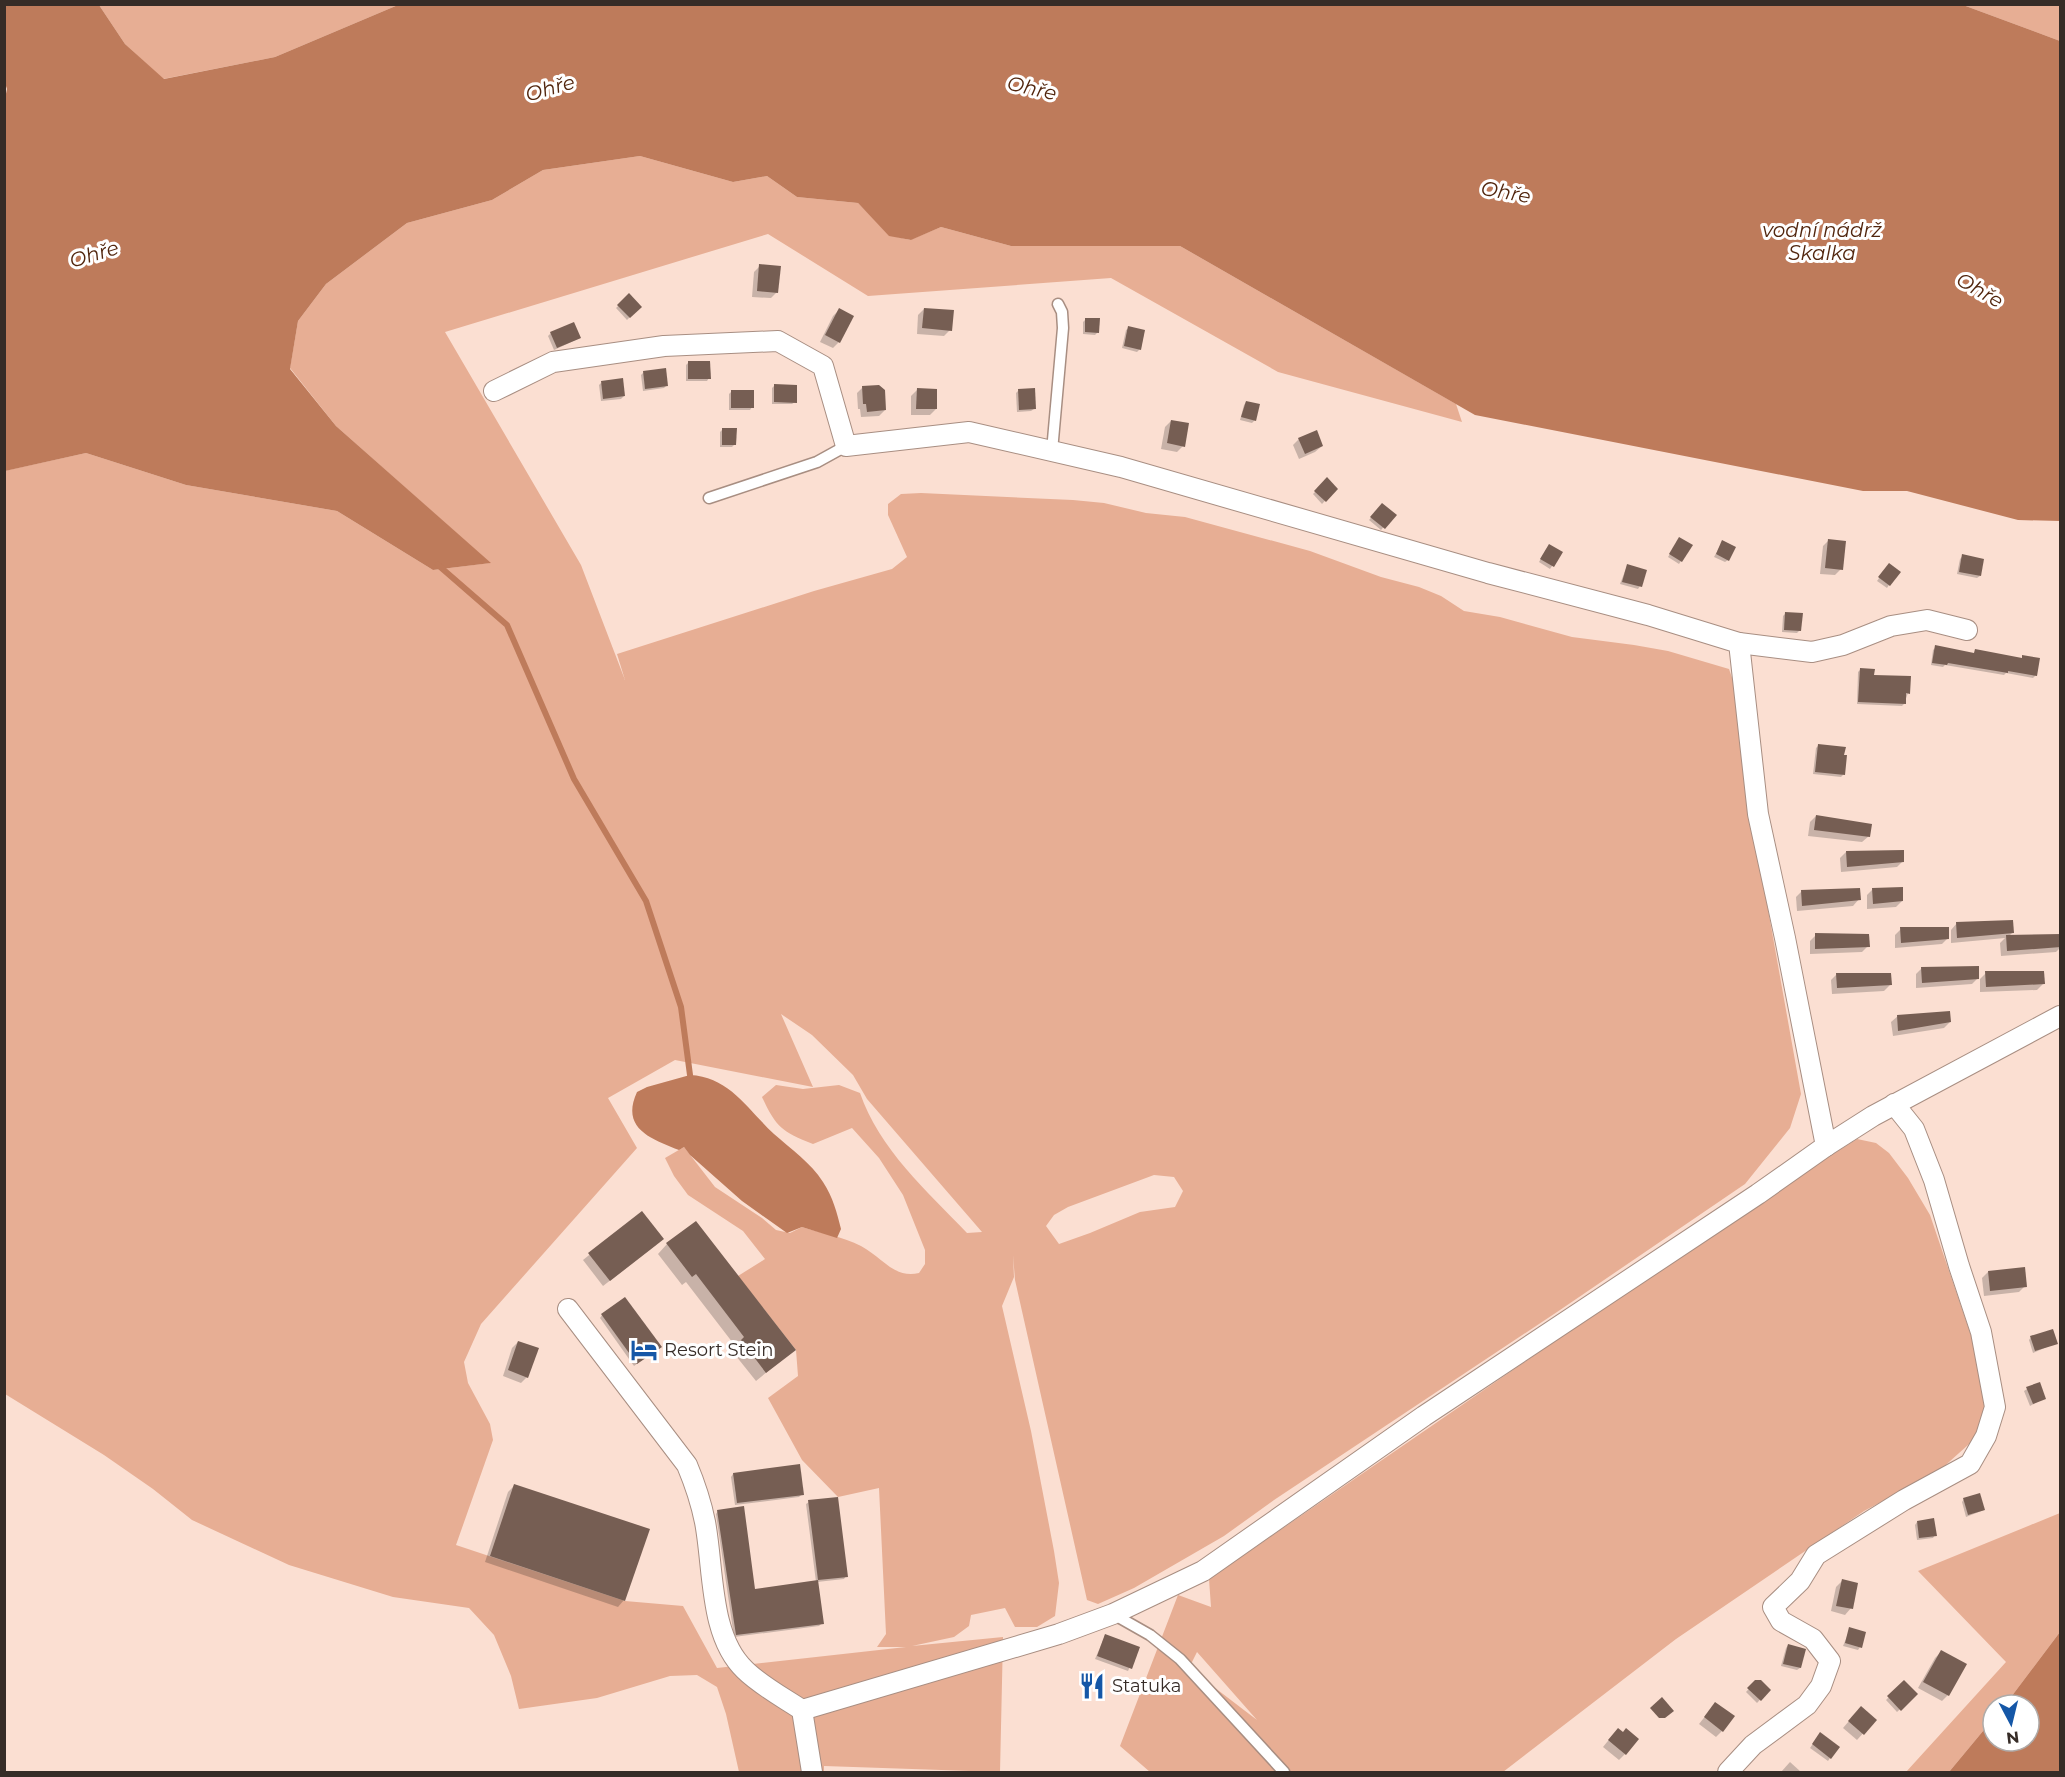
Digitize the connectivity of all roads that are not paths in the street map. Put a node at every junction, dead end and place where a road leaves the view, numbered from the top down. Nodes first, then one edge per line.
1 (1058, 304) dead end
2 (495, 391) dead end
3 (846, 446) junction
4 (1052, 451) junction
5 (709, 498) dead end
6 (1967, 630) dead end
7 (1739, 644) junction
8 (2061, 1016) edge
9 (1894, 1104) junction
10 (1826, 1146) junction
11 (568, 1309) dead end
12 (1113, 1614) junction
13 (802, 1710) junction
14 (812, 1773) edge
15 (1284, 1773) edge
16 (1728, 1773) edge

1 - 4 lane
2 - 3 street
3 - 4 street
3 - 5 lane
4 - 7 street
6 - 7 street
7 - 10 street
8 - 9 street
9 - 10 street
9 - 16 street
10 - 12 street
11 - 13 street
12 - 13 street
12 - 15 lane
13 - 14 street

